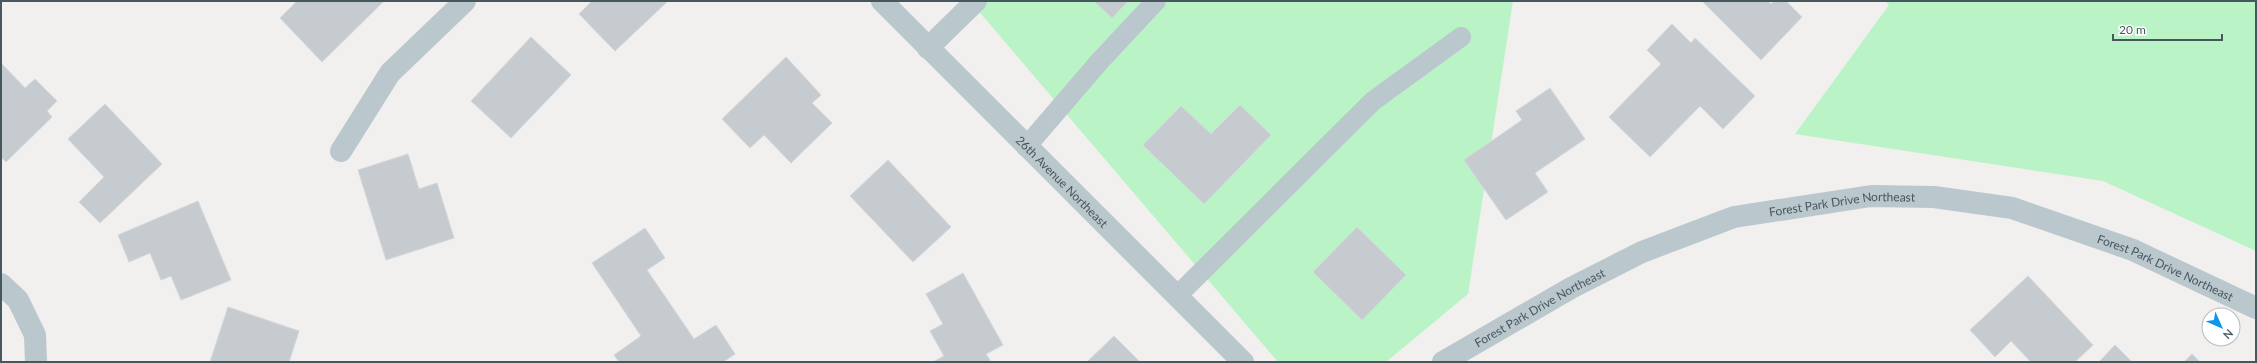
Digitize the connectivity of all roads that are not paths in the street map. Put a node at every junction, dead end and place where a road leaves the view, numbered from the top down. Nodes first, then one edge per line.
1 (465, 1) edge
2 (882, 1) edge
3 (976, 1) edge
4 (1156, 1) edge
5 (1461, 38) dead end
6 (928, 48) junction
7 (1026, 147) junction
8 (341, 151) dead end
9 (1, 284) edge
10 (1177, 296) junction
11 (2256, 308) edge
12 (36, 362) edge
13 (1243, 362) edge
14 (1443, 362) edge

1 - 8 street
2 - 6 street, 26th Avenue Northeast
3 - 6 street
4 - 7 lane
5 - 10 lane
6 - 7 street, 26th Avenue Northeast
7 - 10 street, 26th Avenue Northeast
9 - 12 street
10 - 13 street, 26th Avenue Northeast
11 - 14 street, Forest Park Drive Northeast

